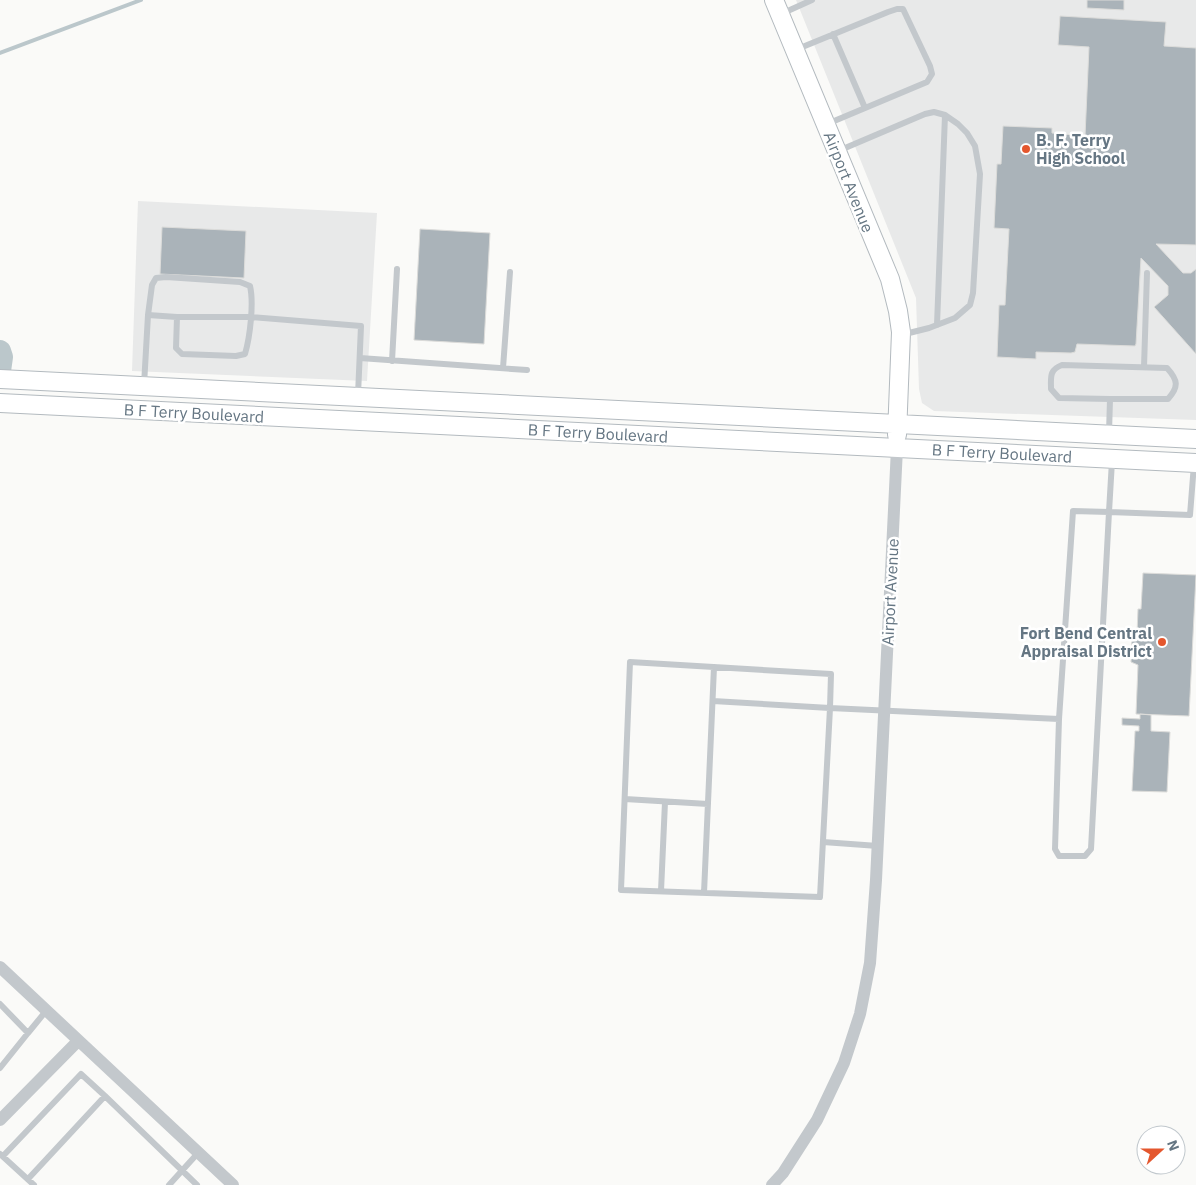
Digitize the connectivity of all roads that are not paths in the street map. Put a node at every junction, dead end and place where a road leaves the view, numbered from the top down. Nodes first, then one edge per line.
1 (812, 0) edge
2 (777, 7) edge
3 (833, 34) junction
4 (795, 50) junction
5 (865, 108) junction
6 (945, 115) junction
7 (826, 125) junction
8 (837, 152) junction
9 (396, 269) dead end
10 (510, 272) dead end
11 (1147, 273) dead end
12 (148, 316) junction
13 (177, 317) junction
14 (250, 317) junction
15 (938, 325) junction
16 (901, 332) junction
17 (360, 358) junction
18 (392, 361) junction
19 (1144, 367) junction
20 (504, 368) junction
21 (527, 370) dead end
22 (0, 379) edge
23 (144, 386) junction
24 (358, 397) junction
25 (1110, 399) junction
26 (0, 403) edge
27 (898, 423) junction
28 (1109, 434) junction
29 (1196, 438) edge
30 (897, 448) junction
31 (1112, 458) junction
32 (1195, 463) edge
33 (1109, 512) junction
34 (714, 667) junction
35 (713, 701) junction
36 (830, 708) junction
37 (884, 710) junction
38 (1059, 719) junction
39 (625, 799) junction
40 (665, 802) junction
41 (708, 804) junction
42 (823, 842) junction
43 (878, 846) junction
44 (661, 891) junction
45 (704, 893) junction
46 (0, 967) edge
47 (0, 1004) edge
48 (46, 1011) junction
49 (28, 1034) junction
50 (78, 1040) junction
51 (0, 1068) edge
52 (106, 1096) junction
53 (0, 1120) edge
54 (198, 1153) junction
55 (2, 1155) edge
56 (183, 1170) junction
57 (28, 1179) junction
58 (34, 1185) edge
59 (169, 1185) edge
60 (198, 1185) edge
61 (233, 1185) edge
62 (772, 1185) edge

1 - 2 lane
2 - 4 main road, Airport Avenue
3 - 4 lane
3 - 5 lane
3 - 5 lane
4 - 7 main road, Airport Avenue
5 - 7 lane
6 - 8 lane
6 - 15 lane
6 - 15 lane
7 - 8 main road, Airport Avenue
8 - 16 main road, Airport Avenue
9 - 18 lane
10 - 20 lane
11 - 19 lane
12 - 13 lane
12 - 14 lane
12 - 23 lane
13 - 14 lane
13 - 14 lane
14 - 17 lane
15 - 16 lane
16 - 27 main road, Airport Avenue
17 - 18 lane
17 - 24 lane
18 - 20 lane
19 - 25 lane
19 - 25 lane
20 - 21 lane
22 - 23 main road, B F Terry Boulevard
23 - 24 main road, B F Terry Boulevard
24 - 27 main road, B F Terry Boulevard
25 - 28 lane
26 - 30 main road, B F Terry Boulevard
27 - 28 main road, B F Terry Boulevard
27 - 30 main road, Airport Avenue
28 - 29 main road, B F Terry Boulevard
30 - 31 main road, B F Terry Boulevard
30 - 37 street, Airport Avenue
31 - 32 main road, B F Terry Boulevard
31 - 33 lane
32 - 33 lane
33 - 38 lane
33 - 38 lane
34 - 35 lane
34 - 36 lane
34 - 39 lane
35 - 36 lane
35 - 41 lane
36 - 37 lane
36 - 42 lane
37 - 38 lane
37 - 43 street, Airport Avenue
39 - 40 lane
39 - 44 lane
40 - 41 lane
40 - 44 lane
41 - 45 lane
42 - 43 lane
42 - 45 lane
43 - 62 street, Airport Avenue
44 - 45 lane
46 - 48 street
47 - 49 lane
48 - 49 lane
48 - 50 street
49 - 51 lane
50 - 53 street
50 - 54 street
52 - 55 lane
52 - 56 lane
52 - 57 lane
54 - 56 lane
54 - 61 street
55 - 57 lane
56 - 59 lane
56 - 60 lane
57 - 58 lane

